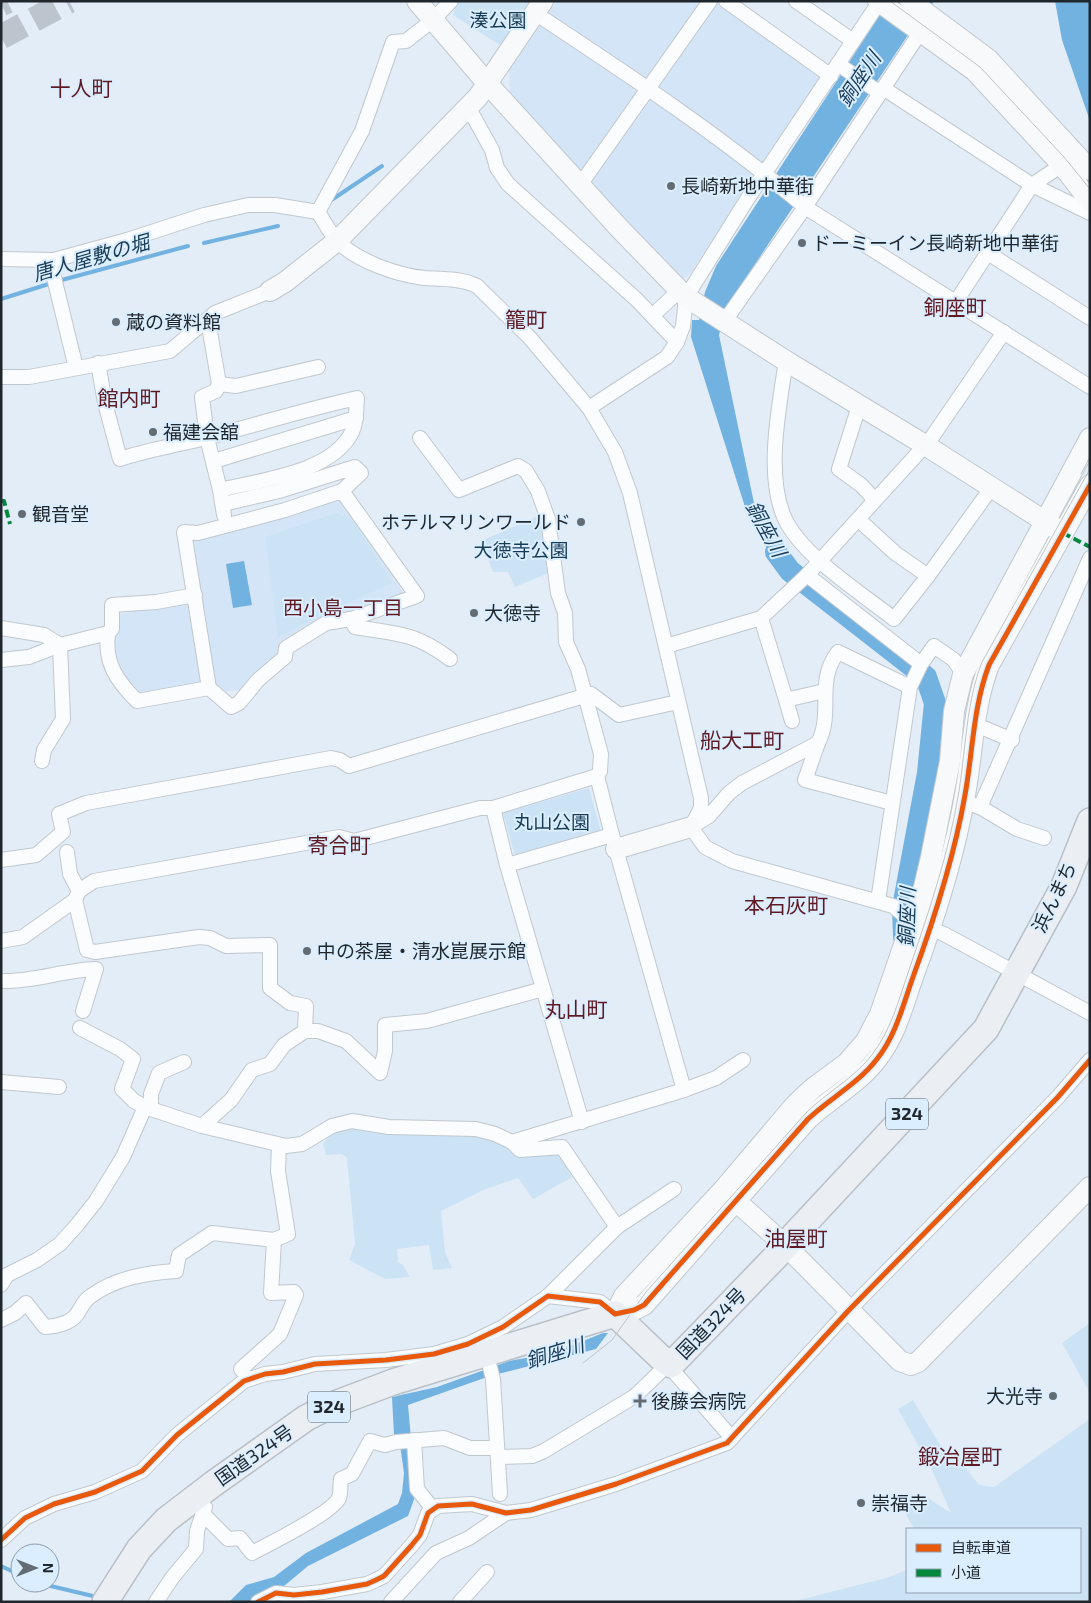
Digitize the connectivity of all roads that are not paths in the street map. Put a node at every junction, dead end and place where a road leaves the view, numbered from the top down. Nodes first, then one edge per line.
1 (417, 1) edge
2 (451, 1) edge
3 (710, 1) edge
4 (726, 1) edge
5 (796, 1) edge
6 (910, 1) edge
7 (879, 2) edge
8 (539, 7) edge
9 (433, 20) junction
10 (926, 24) junction
11 (853, 41) junction
12 (838, 64) junction
13 (831, 76) junction
14 (486, 82) junction
15 (649, 88) junction
16 (882, 91) junction
17 (467, 105) junction
18 (1080, 170) edge
19 (769, 175) junction
20 (1032, 184) junction
21 (580, 185) junction
22 (1090, 201) edge
23 (805, 206) junction
24 (318, 212) junction
25 (1090, 212) edge
26 (337, 241) junction
27 (988, 253) junction
28 (1, 258) edge
29 (52, 260) junction
30 (270, 291) joint
31 (683, 293) junction
32 (955, 303) junction
33 (653, 315) junction
34 (1090, 318) edge
35 (208, 320) junction
36 (724, 322) junction
37 (1004, 332) junction
38 (677, 342) junction
39 (786, 361) junction
40 (98, 363) junction
41 (318, 367) dead end
42 (76, 368) junction
43 (1, 377) edge
44 (219, 384) junction
45 (1090, 387) edge
46 (859, 406) junction
47 (589, 408) junction
48 (356, 418) junction
49 (207, 438) junction
50 (420, 438) dead end
51 (1090, 438) edge
52 (925, 445) junction
53 (214, 461) junction
54 (1090, 485) edge
55 (992, 487) junction
56 (220, 490) junction
57 (342, 491) junction
58 (875, 500) junction
59 (859, 520) junction
60 (1045, 522) junction
61 (1062, 533) junction
62 (1090, 558) edge
63 (820, 561) junction
64 (807, 575) junction
65 (928, 576) junction
66 (195, 595) junction
67 (761, 618) junction
68 (351, 619) junction
69 (1, 628) edge
70 (108, 633) junction
71 (60, 645) junction
72 (666, 646) junction
73 (450, 659) dead end
74 (1, 660) edge
75 (918, 669) junction
76 (963, 674) junction
77 (910, 687) junction
78 (209, 688) junction
79 (824, 691) junction
80 (586, 696) junction
81 (786, 700) junction
82 (678, 702) junction
83 (792, 721) dead end
84 (973, 730) junction
85 (1012, 740) junction
86 (818, 743) junction
87 (42, 761) dead end
88 (597, 776) junction
89 (892, 803) junction
90 (972, 805) junction
91 (493, 808) junction
92 (1090, 821) edge
93 (691, 827) junction
94 (1044, 838) dead end
95 (614, 842) junction
96 (67, 852) dead end
97 (1, 860) edge
98 (508, 865) junction
99 (77, 895) junction
100 (878, 901) junction
101 (922, 925) junction
102 (1, 941) edge
103 (1016, 972) junction
104 (1, 981) edge
105 (543, 989) junction
106 (83, 1010) dead end
107 (1090, 1013) edge
108 (80, 1028) dead end
109 (305, 1031) junction
110 (743, 1060) dead end
111 (1090, 1060) edge
112 (184, 1062) dead end
113 (1, 1082) edge
114 (59, 1087) dead end
115 (684, 1090) junction
116 (148, 1107) junction
117 (582, 1122) junction
118 (202, 1126) junction
119 (512, 1142) junction
120 (279, 1144) junction
121 (1090, 1187) edge
122 (674, 1189) dead end
123 (730, 1196) junction
124 (617, 1227) junction
125 (274, 1240) junction
126 (786, 1246) junction
127 (1, 1285) edge
128 (548, 1296) junction
129 (850, 1310) junction
130 (615, 1314) junction
131 (1, 1320) edge
132 (487, 1357) junction
133 (671, 1365) junction
134 (243, 1371) dead end
135 (732, 1438) junction
136 (413, 1441) junction
137 (497, 1452) junction
138 (213, 1484) junction
139 (500, 1494) dead end
140 (432, 1509) junction
141 (506, 1513) junction
142 (203, 1514) junction
143 (1, 1540) edge
144 (488, 1572) dead end
145 (105, 1602) edge
146 (156, 1602) edge
147 (258, 1602) edge
148 (390, 1602) edge
149 (460, 1602) edge

1 - 9 street
2 - 9 street
3 - 15 street
4 - 13 street
5 - 11 street
6 - 10 street
7 - 10 street
7 - 11 street
8 - 14 street
8 - 15 street
9 - 14 street
9 - 24 street
10 - 16 street
10 - 18 street
11 - 12 street
12 - 13 street
12 - 16 street
13 - 19 street
14 - 17 street
14 - 21 street
15 - 19 street
15 - 21 street
16 - 20 street
16 - 23 street
17 - 26 street
17 - 33 street
18 - 20 street
18 - 22 street
19 - 23 street
19 - 31 street
20 - 25 street
20 - 27 street
21 - 31 street
23 - 32 street
23 - 36 street
24 - 26 street
24 - 29 street
26 - 30 street
26 - 47 street
27 - 32 street
27 - 34 street
28 - 29 street
29 - 42 street
30 - 35 street
31 - 33 street
31 - 36 street
31 - 38 street
32 - 37 street
33 - 38 street
35 - 40 street
35 - 44 street
36 - 39 street
37 - 45 street
37 - 52 street
38 - 47 street
39 - 46 street
39 - 63 street
40 - 42 street
40 - 49 street
41 - 44 street
42 - 43 street
44 - 49 street
46 - 52 street
46 - 58 street
47 - 72 street
48 - 49 street
48 - 53 street
48 - 56 street
49 - 53 street
50 - 80 street
51 - 60 street
52 - 55 street
52 - 58 street
53 - 56 street
54 - 61 street
55 - 60 street
55 - 65 street
56 - 57 street
57 - 66 street
57 - 68 street
58 - 59 street
59 - 63 street
59 - 65 street
60 - 61 street
60 - 76 street
61 - 84 street
62 - 85 street
63 - 64 street
63 - 65 street
64 - 67 street
64 - 75 street
66 - 70 street
66 - 78 street
67 - 72 street
67 - 81 street
68 - 73 street
68 - 78 street
69 - 71 street
70 - 71 street
70 - 78 street
71 - 74 street
71 - 87 street
72 - 82 street
75 - 76 street
75 - 77 street
76 - 101 street
77 - 79 street
77 - 89 street
79 - 81 street
79 - 86 street
80 - 82 street
80 - 88 street
80 - 97 street
81 - 83 street
82 - 93 street
84 - 85 street
84 - 90 street
85 - 90 street
86 - 89 street
86 - 93 street
88 - 91 street
88 - 95 street
89 - 100 street
90 - 94 street
90 - 101 street
91 - 98 street
91 - 99 street
92 - 103 highway, 浜んまち / 324
93 - 95 street
93 - 100 street
95 - 98 street
95 - 115 street
96 - 99 street
98 - 105 street
99 - 102 street
99 - 109 street
100 - 101 street
101 - 103 street
101 - 123 street
103 - 107 street
103 - 126 highway, 国道324号 / 324
104 - 106 street
105 - 109 street
105 - 117 street
108 - 116 street
109 - 118 street
110 - 115 street
111 - 129 street
112 - 116 street
113 - 114 street
115 - 117 street
116 - 118 street
116 - 127 street
117 - 119 street
118 - 120 street
119 - 120 street
119 - 124 street
120 - 125 street
121 - 129 street
122 - 124 street
123 - 126 street
123 - 130 street
124 - 128 street
125 - 131 street
125 - 134 street
126 - 129 street
126 - 133 highway, 国道324号 / 324
128 - 130 street
128 - 143 street
129 - 135 street
130 - 132 highway, 国道324号 / 324
130 - 133 highway, 国道324号
132 - 137 street
132 - 138 highway, 国道324号 / 324
133 - 135 street
133 - 137 street
135 - 141 street
136 - 137 street
136 - 140 street
136 - 142 street
137 - 139 street
138 - 142 street
138 - 145 highway, 国道324号 / 324
140 - 141 street
140 - 147 street
141 - 148 street
142 - 146 street
144 - 149 street

